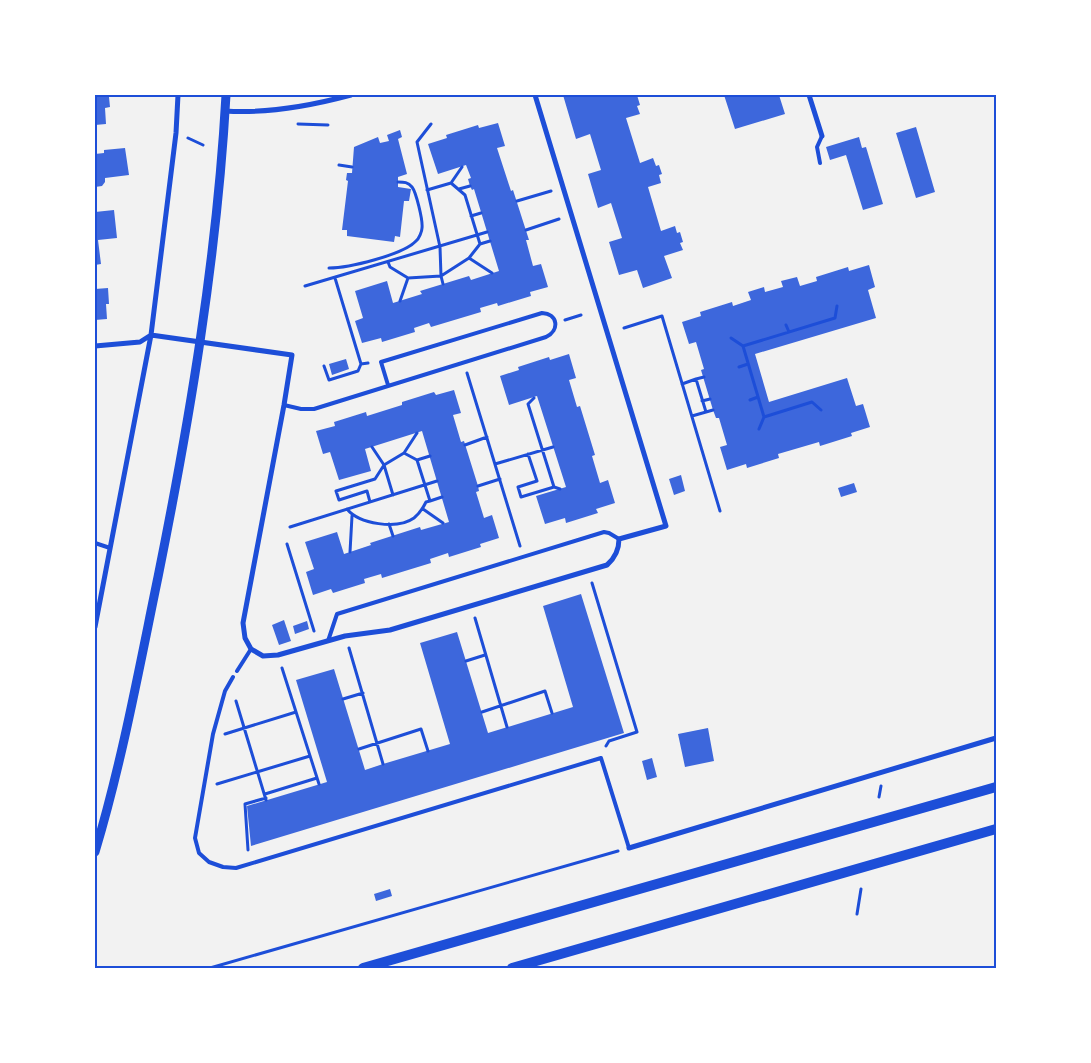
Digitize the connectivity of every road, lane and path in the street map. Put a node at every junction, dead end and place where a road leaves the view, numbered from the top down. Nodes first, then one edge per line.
1 (178, 95) edge
2 (226, 95) edge
3 (320, 95) edge
4 (351, 95) edge
5 (535, 95) edge
6 (809, 95) edge
7 (322, 103) junction
8 (225, 111) junction
9 (298, 124) dead end
10 (431, 124) dead end
11 (328, 125) dead end
12 (822, 136) joint
13 (187, 138) dead end
14 (203, 145) dead end
15 (820, 163) dead end
16 (339, 165) dead end
17 (352, 167) dead end
18 (462, 167) dead end
19 (398, 182) dead end
20 (451, 183) junction
21 (470, 186) dead end
22 (458, 189) junction
23 (427, 190) junction
24 (551, 191) dead end
25 (517, 201) dead end
26 (481, 213) dead end
27 (471, 216) junction
28 (559, 219) dead end
29 (526, 230) dead end
30 (487, 232) dead end
31 (477, 235) junction
32 (490, 241) dead end
33 (480, 244) junction
34 (440, 247) junction
35 (468, 258) junction
36 (388, 262) junction
37 (329, 268) dead end
38 (492, 273) dead end
39 (441, 276) junction
40 (335, 278) junction
41 (408, 278) junction
42 (443, 284) dead end
43 (305, 286) dead end
44 (400, 301) dead end
45 (837, 306) dead end
46 (786, 325) dead end
47 (624, 328) dead end
48 (788, 332) junction
49 (151, 335) junction
50 (731, 338) dead end
51 (200, 342) junction
52 (95, 346) edge
53 (743, 346) junction
54 (671, 349) junction
55 (665, 351) dead end
56 (381, 362) junction
57 (464, 362) junction
58 (361, 364) junction
59 (748, 364) junction
60 (324, 366) dead end
61 (739, 367) dead end
62 (704, 377) dead end
63 (696, 380) junction
64 (682, 384) junction
65 (388, 385) junction
66 (758, 397) junction
67 (534, 398) dead end
68 (710, 399) dead end
69 (750, 400) dead end
70 (702, 401) junction
71 (687, 403) junction
72 (284, 405) junction
73 (682, 405) dead end
74 (713, 410) dead end
75 (821, 410) dead end
76 (706, 412) junction
77 (692, 416) junction
78 (764, 416) junction
79 (758, 429) dead end
80 (417, 433) dead end
81 (487, 438) junction
82 (465, 445) dead end
83 (372, 446) dead end
84 (553, 447) dead end
85 (543, 450) junction
86 (404, 453) junction
87 (528, 454) junction
88 (430, 456) dead end
89 (704, 457) junction
90 (698, 459) dead end
91 (417, 460) junction
92 (495, 464) junction
93 (384, 465) junction
94 (500, 479) junction
95 (437, 481) dead end
96 (425, 485) junction
97 (478, 486) dead end
98 (554, 487) junction
99 (560, 488) dead end
100 (393, 495) junction
101 (442, 498) dead end
102 (430, 501) junction
103 (370, 502) junction
104 (347, 509) junction
105 (423, 509) junction
106 (720, 511) dead end
107 (352, 516) junction
108 (389, 524) junction
109 (443, 524) dead end
110 (290, 527) dead end
111 (393, 536) dead end
112 (619, 539) junction
113 (95, 543) edge
114 (287, 544) dead end
115 (110, 548) junction
116 (350, 552) dead end
117 (524, 556) junction
118 (587, 571) junction
119 (474, 615) dead end
120 (95, 627) edge
121 (345, 636) junction
122 (328, 640) junction
123 (318, 644) junction
124 (251, 649) junction
125 (278, 655) junction
126 (485, 655) junction
127 (466, 661) dead end
128 (237, 671) dead end
129 (233, 677) dead end
130 (228, 686) junction
131 (363, 693) junction
132 (343, 699) dead end
133 (501, 705) junction
134 (296, 712) junction
135 (482, 712) dead end
136 (552, 713) dead end
137 (507, 727) dead end
138 (245, 728) junction
139 (224, 734) dead end
140 (996, 738) edge
141 (377, 742) junction
142 (358, 749) dead end
143 (428, 751) dead end
144 (310, 756) junction
145 (601, 758) junction
146 (384, 764) dead end
147 (259, 772) junction
148 (317, 778) junction
149 (319, 784) dead end
150 (216, 785) dead end
151 (996, 787) edge
152 (266, 797) junction
153 (996, 829) edge
154 (629, 848) junction
155 (248, 850) dead end
156 (95, 852) edge
157 (861, 889) dead end
158 (857, 914) dead end
159 (210, 968) edge
160 (363, 968) edge
161 (512, 968) edge

1 - 49 street
2 - 8 street
3 - 7 lane
4 - 7 street
5 - 112 street
6 - 12 street
7 - 8 street
8 - 51 street
9 - 11 path
10 - 23 path
12 - 15 lane
13 - 14 path
16 - 17 path
18 - 20 path
19 - 37 path
20 - 22 path
20 - 23 path
21 - 22 path
22 - 27 path
23 - 34 path
24 - 25 path
26 - 27 path
27 - 31 path
28 - 29 path
30 - 31 path
31 - 33 path
31 - 34 path
32 - 33 path
33 - 35 path
34 - 36 path
34 - 39 path
35 - 38 path
35 - 39 path
36 - 40 path
36 - 41 path
39 - 41 path
39 - 42 path
40 - 43 path
40 - 58 path
41 - 44 path
45 - 48 path
46 - 48 path
47 - 54 path
48 - 53 path
49 - 51 street
49 - 52 street
49 - 115 street
50 - 53 path
51 - 72 street
51 - 156 street
53 - 59 path
54 - 55 path
54 - 64 path
56 - 57 lane
56 - 58 path
56 - 65 lane
57 - 65 lane
57 - 81 path
58 - 60 path
59 - 61 path
59 - 66 path
62 - 63 path
63 - 64 path
63 - 70 path
64 - 71 path
65 - 72 lane
66 - 69 path
66 - 78 path
67 - 85 path
68 - 70 path
70 - 76 path
71 - 73 path
71 - 77 path
72 - 124 street
74 - 76 path
75 - 78 path
76 - 77 path
77 - 89 path
78 - 79 path
80 - 86 path
81 - 82 path
81 - 92 path
83 - 93 path
84 - 85 path
85 - 87 path
85 - 98 path
86 - 91 path
86 - 93 path
87 - 92 path
87 - 98 path
88 - 91 path
89 - 90 path
89 - 106 path
91 - 96 path
92 - 94 path
93 - 100 path
93 - 103 path
94 - 97 path
94 - 117 path
95 - 96 path
96 - 100 path
96 - 102 path
98 - 99 path
100 - 103 path
101 - 102 path
102 - 105 path
103 - 104 path
104 - 107 path
104 - 110 path
105 - 108 path
105 - 109 path
107 - 108 path
107 - 116 path
108 - 111 path
112 - 117 lane
112 - 118 street
113 - 115 lane
114 - 123 path
115 - 120 street
117 - 122 lane
118 - 121 street
118 - 145 path
119 - 126 path
121 - 122 street
121 - 131 path
122 - 123 street
123 - 125 street
124 - 125 street
124 - 128 lane
125 - 134 path
126 - 127 path
126 - 133 path
129 - 130 lane
130 - 138 path
130 - 145 lane
131 - 132 path
131 - 141 path
133 - 135 path
133 - 136 path
133 - 137 path
134 - 138 path
134 - 144 path
138 - 139 path
138 - 147 path
140 - 154 street
141 - 142 path
141 - 143 path
141 - 146 path
144 - 147 path
144 - 148 path
145 - 154 lane
147 - 150 path
147 - 152 path
148 - 149 path
148 - 152 path
151 - 160 main road
152 - 155 path
153 - 161 main road
154 - 159 path
157 - 158 path

